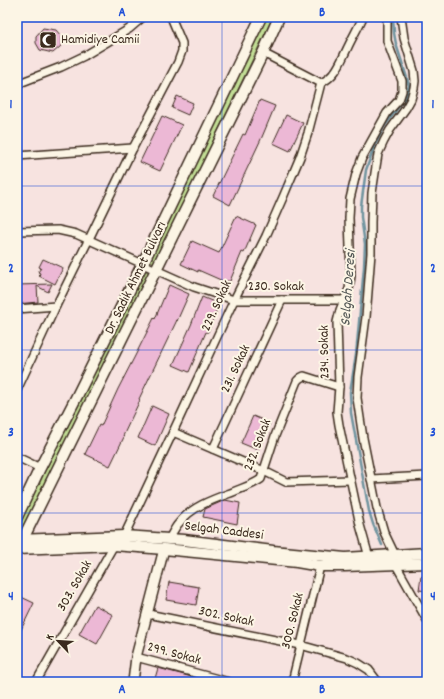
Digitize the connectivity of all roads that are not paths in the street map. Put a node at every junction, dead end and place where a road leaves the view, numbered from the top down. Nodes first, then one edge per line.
1 (143, 17) edge
2 (170, 17) edge
3 (261, 17) edge
4 (279, 17) edge
5 (363, 17) edge
6 (387, 17) edge
7 (401, 17) edge
8 (263, 53) junction
9 (321, 83) junction
10 (17, 84) edge
11 (133, 148) junction
12 (17, 156) edge
13 (17, 231) edge
14 (89, 239) junction
15 (143, 263) junction
16 (156, 270) junction
17 (234, 300) junction
18 (282, 300) junction
19 (345, 300) junction
20 (56, 306) junction
21 (17, 309) edge
22 (339, 387) junction
23 (17, 390) edge
24 (174, 432) junction
25 (213, 449) junction
26 (17, 458) edge
27 (40, 468) junction
28 (264, 471) junction
29 (427, 476) edge
30 (371, 479) junction
31 (350, 480) junction
32 (17, 517) edge
33 (124, 536) junction
34 (170, 539) junction
35 (114, 545) junction
36 (18, 546) edge
37 (164, 549) junction
38 (427, 553) edge
39 (369, 557) junction
40 (396, 560) junction
41 (427, 563) edge
42 (320, 566) junction
43 (148, 614) junction
44 (427, 620) edge
45 (300, 645) junction
46 (136, 656) junction
47 (36, 682) edge
48 (133, 682) edge
49 (229, 682) edge
50 (292, 682) edge
51 (378, 682) edge

1 - 10 street
2 - 11 street
3 - 15 main road, Dr. Sadık Ahmet Bulvarı
4 - 8 main road, Dr. Sadık Ahmet Bulvarı
5 - 9 street
6 - 19 street, 234. Sokak
7 - 30 street
8 - 9 street
8 - 16 main road, Dr. Sadık Ahmet Bulvarı
9 - 17 street, 229. Sokak
11 - 12 street
11 - 14 street
13 - 14 street, 230. Sokak
14 - 15 street, 230. Sokak
14 - 20 street
15 - 16 street, 230. Sokak
15 - 27 main road, Dr. Sadık Ahmet Bulvarı
16 - 17 street, 230. Sokak
16 - 36 main road, Dr. Sadık Ahmet Bulvarı
17 - 18 street, 230. Sokak
17 - 24 street, 229. Sokak
18 - 19 street, 230. Sokak
18 - 25 street, 231. Sokak
19 - 22 street, 234. Sokak
20 - 21 street
20 - 23 street
22 - 28 street, 232. Sokak
22 - 31 street, 234. Sokak
24 - 25 street
24 - 33 street, 229. Sokak
25 - 28 street
26 - 27 street
27 - 32 main road, Dr. Sadık Ahmet Bulvarı
28 - 31 street
28 - 34 street, 232. Sokak
29 - 30 street
30 - 40 street
31 - 39 street, 234. Sokak
33 - 34 main road, Selgah Caddesi
33 - 36 main road, Selgah Caddesi
34 - 39 main road, Selgah Caddesi
35 - 36 main road, Selgah Caddesi
35 - 37 main road, Selgah Caddesi
35 - 47 street, 303. Sokak
37 - 42 main road, Selgah Caddesi
37 - 43 street
38 - 40 main road, Selgah Caddesi
39 - 40 main road, Selgah Caddesi
40 - 41 main road, Selgah Caddesi
40 - 42 main road, Selgah Caddesi
40 - 44 street
42 - 45 street, 300. Sokak
43 - 45 street, 302. Sokak
43 - 46 street
45 - 50 street, 300. Sokak
45 - 51 street, 302. Sokak
46 - 48 street
46 - 49 street, 299. Sokak

